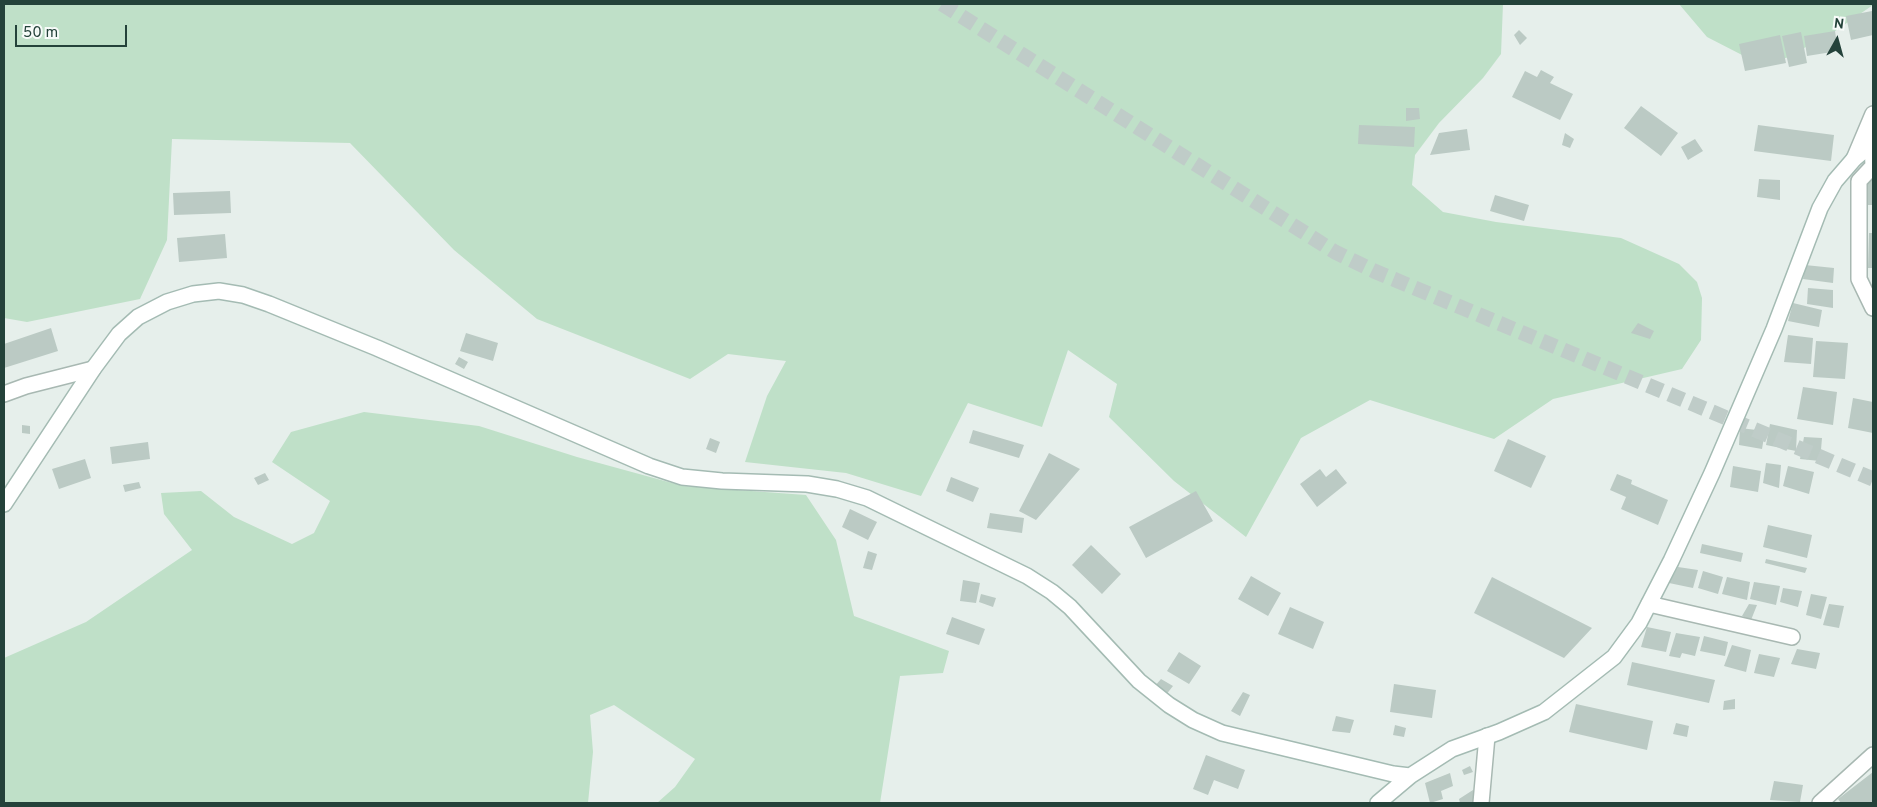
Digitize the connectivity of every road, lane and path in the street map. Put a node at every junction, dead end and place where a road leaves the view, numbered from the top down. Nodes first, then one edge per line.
1 (1873, 114) edge
2 (1873, 144) edge
3 (1854, 159) junction
4 (1873, 308) edge
5 (93, 369) junction
6 (4, 394) edge
7 (4, 504) edge
8 (1649, 604) junction
9 (1792, 637) dead end
10 (1487, 736) junction
11 (1873, 755) edge
12 (1410, 776) junction
13 (1378, 803) edge
14 (1481, 803) edge
15 (1820, 803) edge

1 - 3 street
2 - 3 street
2 - 4 street
3 - 8 street
5 - 6 street
5 - 7 street
5 - 12 street
8 - 9 street
8 - 10 street
10 - 12 street
10 - 14 street
11 - 15 street
12 - 13 street

